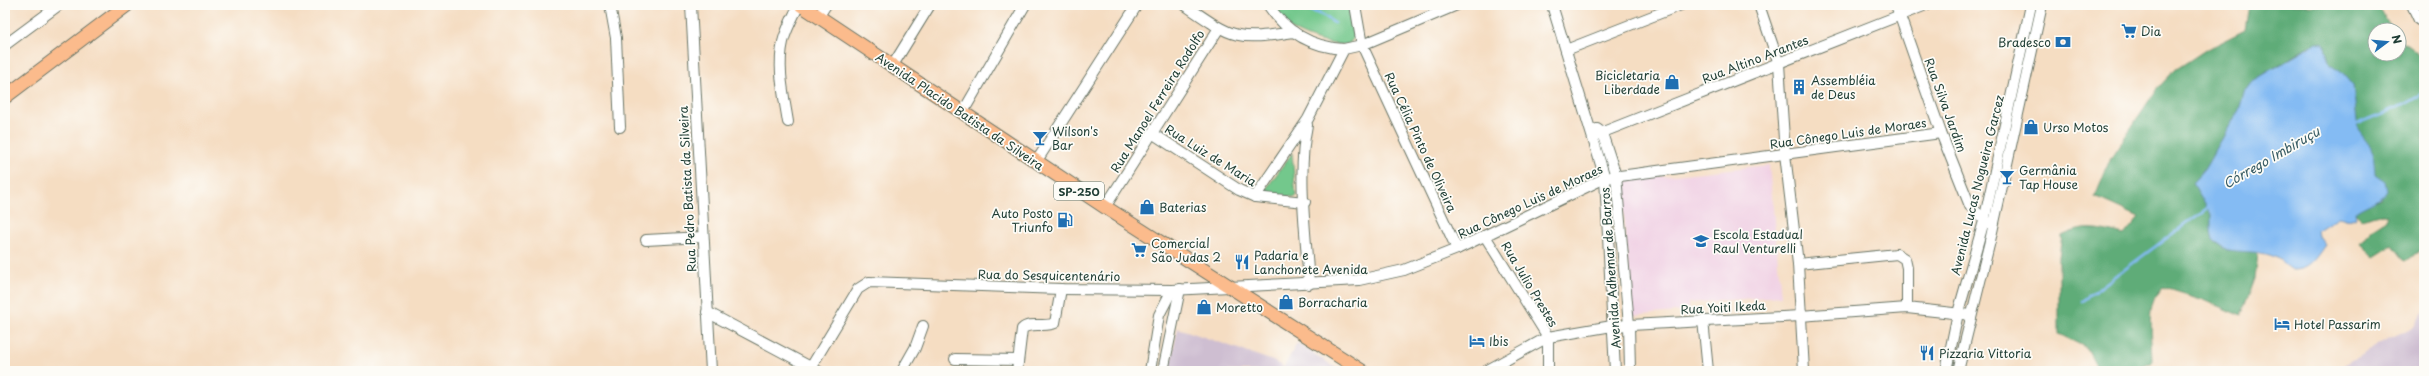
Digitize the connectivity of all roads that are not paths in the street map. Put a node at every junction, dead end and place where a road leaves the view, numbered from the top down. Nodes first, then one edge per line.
1 (59, 5) edge
2 (127, 5) edge
3 (610, 5) edge
4 (691, 5) edge
5 (800, 5) edge
6 (826, 5) edge
7 (930, 5) edge
8 (1025, 5) edge
9 (1137, 5) edge
10 (1185, 5) edge
11 (1268, 5) edge
12 (1356, 5) edge
13 (1457, 5) edge
14 (1552, 5) edge
15 (1681, 5) edge
16 (1759, 5) edge
17 (1896, 5) edge
18 (1926, 5) edge
19 (2031, 5) edge
20 (2042, 5) edge
21 (2412, 5) edge
22 (1900, 15) junction
23 (818, 17) junction
24 (2419, 20) dead end
25 (1219, 28) junction
26 (1294, 32) junction
27 (5, 45) edge
28 (1362, 45) junction
29 (1344, 49) junction
30 (1566, 50) junction
31 (1779, 64) junction
32 (893, 65) junction
33 (5, 97) edge
34 (963, 112) junction
35 (1308, 120) junction
36 (788, 122) dead end
37 (620, 127) dead end
38 (1152, 133) junction
39 (1941, 133) junction
40 (1597, 134) junction
41 (1785, 154) junction
42 (1036, 162) junction
43 (1616, 176) junction
44 (1606, 178) junction
45 (1255, 197) junction
46 (1304, 202) junction
47 (1105, 207) junction
48 (1984, 221) junction
49 (1993, 227) junction
50 (1486, 236) junction
51 (702, 237) junction
52 (646, 240) dead end
53 (1457, 249) junction
54 (1610, 255) junction
55 (1624, 255) junction
56 (1798, 264) junction
57 (1309, 284) junction
58 (1228, 286) junction
59 (1061, 289) junction
60 (1176, 289) junction
61 (1907, 308) junction
62 (707, 312) junction
63 (1958, 312) junction
64 (1971, 315) junction
65 (1800, 316) junction
66 (1704, 320) junction
67 (1629, 325) junction
68 (923, 326) dead end
69 (1612, 326) junction
70 (1548, 337) junction
71 (955, 359) dead end
72 (1018, 360) junction
73 (815, 369) edge
74 (711, 371) edge
75 (902, 371) edge
76 (1017, 371) edge
77 (1150, 371) edge
78 (1163, 371) edge
79 (1362, 371) edge
80 (1486, 371) edge
81 (1548, 371) edge
82 (1615, 371) edge
83 (1630, 371) edge
84 (1708, 371) edge
85 (1804, 371) edge
86 (1946, 371) edge
87 (1958, 371) edge

1 - 27 street
2 - 33 main road
3 - 37 street
4 - 51 street, Rua Pedro Batista da Silveira
5 - 23 main road, Avenida Placido Batista da Silveira / SP-250
5 - 36 street
6 - 23 street
7 - 32 street
8 - 34 street
9 - 42 street
10 - 25 street
11 - 26 street
12 - 28 street, Rua Célia Pinto de Oliveira
13 - 28 street
14 - 30 street
15 - 30 street
16 - 31 street
17 - 22 street, Rua Silva Jardim
18 - 22 street, Rua Altino Arantes
19 - 48 street, Avenida Lucas Nogueira Garcez
20 - 49 street, Avenida Lucas Nogueira Garcez
21 - 24 street
22 - 31 street, Rua Altino Arantes
22 - 39 street, Rua Silva Jardim
23 - 32 main road, Avenida Placido Batista da Silveira / SP-250
25 - 26 street
25 - 38 street, Rua Manoel Ferreira Rodolfo
26 - 29 street
28 - 29 street
28 - 53 street, Rua Célia Pinto de Oliveira
29 - 35 street
30 - 40 street
31 - 40 street, Rua Altino Arantes
31 - 41 street
32 - 34 main road, Avenida Placido Batista da Silveira / SP-250
34 - 42 main road, Avenida Placido Batista da Silveira / SP-250
35 - 45 street
35 - 46 street
38 - 45 street, Rua Luiz de Maria
38 - 47 street, Rua Manoel Ferreira Rodolfo
39 - 41 street, Rua Cônego Luis de Moraes
39 - 48 street, Rua Silva Jardim
40 - 43 street, Avenida Adhemar de Barros
40 - 44 street, Avenida Adhemar de Barros
41 - 43 street, Rua Cônego Luis de Moraes
41 - 56 street
42 - 47 main road, Avenida Placido Batista da Silveira / SP-250
43 - 44 street, Rua Cônego Luis de Moraes
43 - 55 street, Avenida Adhemar de Barros
44 - 50 street, Rua Cônego Luis de Moraes
44 - 54 street, Avenida Adhemar de Barros
45 - 46 street, Rua Luiz de Maria
46 - 57 street
47 - 58 main road, Avenida Placido Batista da Silveira / SP-250
48 - 49 street, Rua Silva Jardim
48 - 63 street, Avenida Lucas Nogueira Garcez
49 - 64 street, Avenida Lucas Nogueira Garcez
50 - 53 street, Rua Cônego Luis de Moraes
50 - 70 street, Rua Julio Prestes
51 - 52 street
51 - 62 street, Rua Pedro Batista da Silveira
53 - 57 street, Rua Cônego Luis de Moraes
54 - 55 street
54 - 69 street, Avenida Adhemar de Barros
55 - 67 street, Avenida Adhemar de Barros
56 - 61 street
56 - 65 street
57 - 58 street, Rua Cônego Luis de Moraes
58 - 60 street, Rua do Sesquicentenário
58 - 79 main road, Avenida Placido Batista da Silveira / SP-250
59 - 60 street, Rua do Sesquicentenário
59 - 72 street
59 - 73 street, Rua do Sesquicentenário
60 - 77 street
60 - 78 street
61 - 63 street, Rua Yoiti Ikeda
61 - 65 street, Rua Yoiti Ikeda
62 - 73 street
62 - 74 street, Rua Pedro Batista da Silveira
63 - 64 street, Rua Yoiti Ikeda
63 - 86 street, Avenida Lucas Nogueira Garcez
64 - 87 street, Avenida Lucas Nogueira Garcez
65 - 66 street, Rua Yoiti Ikeda
65 - 85 street
66 - 67 street, Rua Yoiti Ikeda
66 - 84 street
67 - 69 street, Rua Yoiti Ikeda
67 - 83 street, Avenida Adhemar de Barros
68 - 75 street
69 - 70 street, Rua Yoiti Ikeda
69 - 82 street, Avenida Adhemar de Barros
70 - 80 street, Rua Yoiti Ikeda
70 - 81 street, Rua Julio Prestes
71 - 72 street
72 - 76 street

